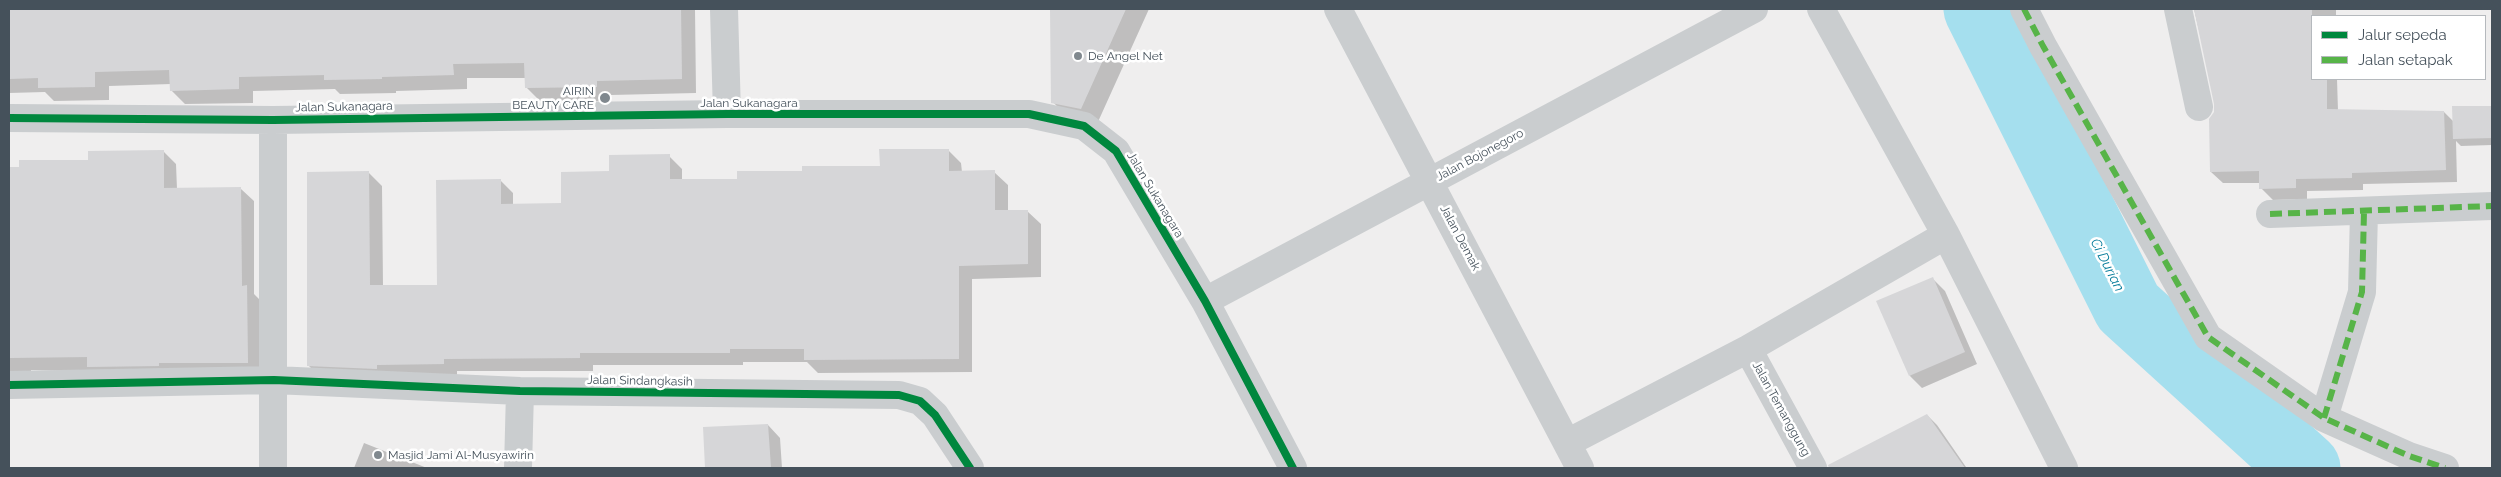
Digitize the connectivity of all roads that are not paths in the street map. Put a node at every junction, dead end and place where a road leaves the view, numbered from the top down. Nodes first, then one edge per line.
1 (724, 9) edge
2 (1338, 9) edge
3 (1754, 9) edge
4 (1821, 9) edge
5 (2024, 9) edge
6 (2178, 9) edge
7 (2199, 106) dead end
8 (727, 114) junction
9 (9, 118) edge
10 (273, 120) junction
11 (1430, 182) junction
12 (2492, 206) edge
13 (2364, 212) junction
14 (2270, 214) dead end
15 (1946, 235) junction
16 (1205, 301) junction
17 (1748, 349) junction
18 (274, 380) junction
19 (9, 385) edge
20 (520, 392) junction
21 (2324, 418) junction
22 (1567, 443) junction
23 (273, 468) edge
24 (518, 468) edge
25 (970, 468) edge
26 (1293, 468) edge
27 (1580, 468) edge
28 (1813, 468) edge
29 (2064, 468) edge
30 (2445, 468) edge

1 - 8 street
2 - 11 street, Jalan Demak
3 - 11 street, Jalan Bojonegoro
4 - 15 street
5 - 21 street
6 - 7 street
8 - 10 street, Jalan Sukanagara
8 - 16 street, Jalan Sukanagara
9 - 10 street, Jalan Sukanagara
10 - 18 street
11 - 16 street, Jalan Bojonegoro
11 - 22 street, Jalan Demak
12 - 13 street
13 - 14 street
13 - 21 street
15 - 17 street
15 - 29 street
16 - 26 street, Jalan Sukanagara
17 - 22 street
17 - 28 street, Jalan Temanggung
18 - 19 street, Jalan Sindangkasih
18 - 20 street, Jalan Sindangkasih
18 - 23 street
20 - 24 street
20 - 25 street, Jalan Sindangkasih
21 - 30 street
22 - 27 street, Jalan Demak

